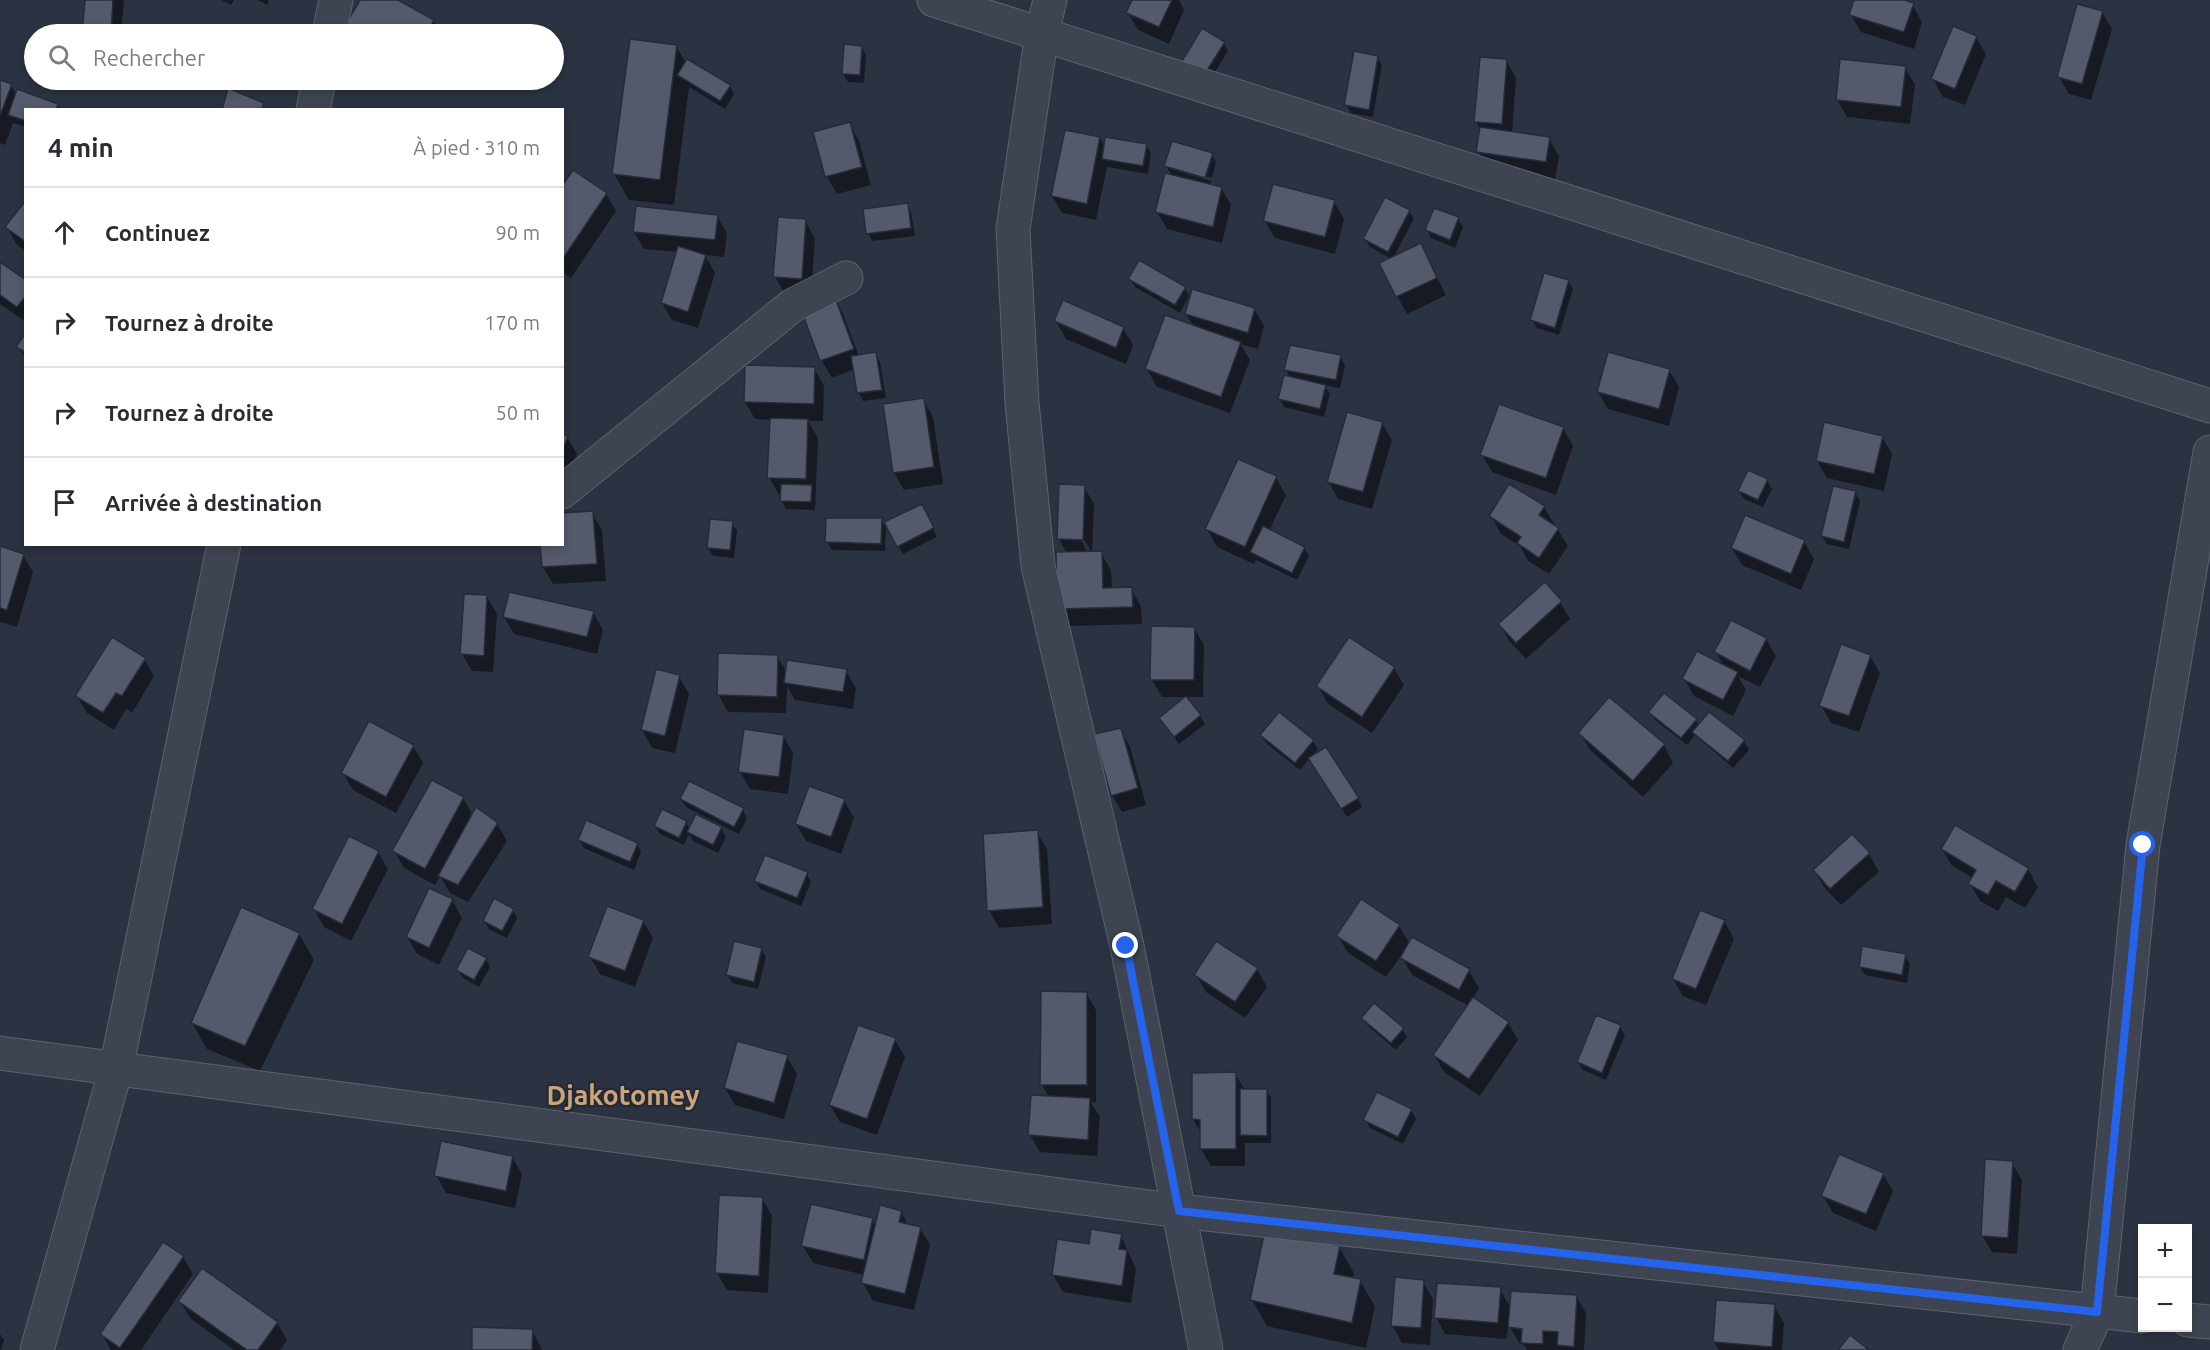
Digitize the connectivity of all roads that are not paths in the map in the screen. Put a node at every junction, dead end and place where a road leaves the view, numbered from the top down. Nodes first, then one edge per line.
1 (336, 0) edge
2 (934, 0) edge
3 (1050, 0) edge
4 (331, 24) edge
5 (1042, 33) junction
6 (318, 90) edge
7 (313, 108) edge
8 (846, 278) dead end
9 (2210, 406) edge
10 (2210, 452) edge
11 (564, 490) edge
12 (224, 546) edge
13 (0, 1053) edge
14 (116, 1069) junction
15 (1179, 1211) junction
16 (2097, 1312) junction
17 (2138, 1316) edge
18 (2192, 1320) edge
19 (2210, 1322) edge
20 (37, 1350) edge
21 (1206, 1350) edge
22 (2080, 1350) edge

1 - 4 street
2 - 5 street
3 - 5 street
5 - 9 street
5 - 15 street
6 - 7 street
8 - 11 street
10 - 16 street
12 - 14 street
13 - 14 street
14 - 15 street
14 - 20 street
15 - 16 street
15 - 21 street
16 - 17 street
16 - 22 street
18 - 19 street

